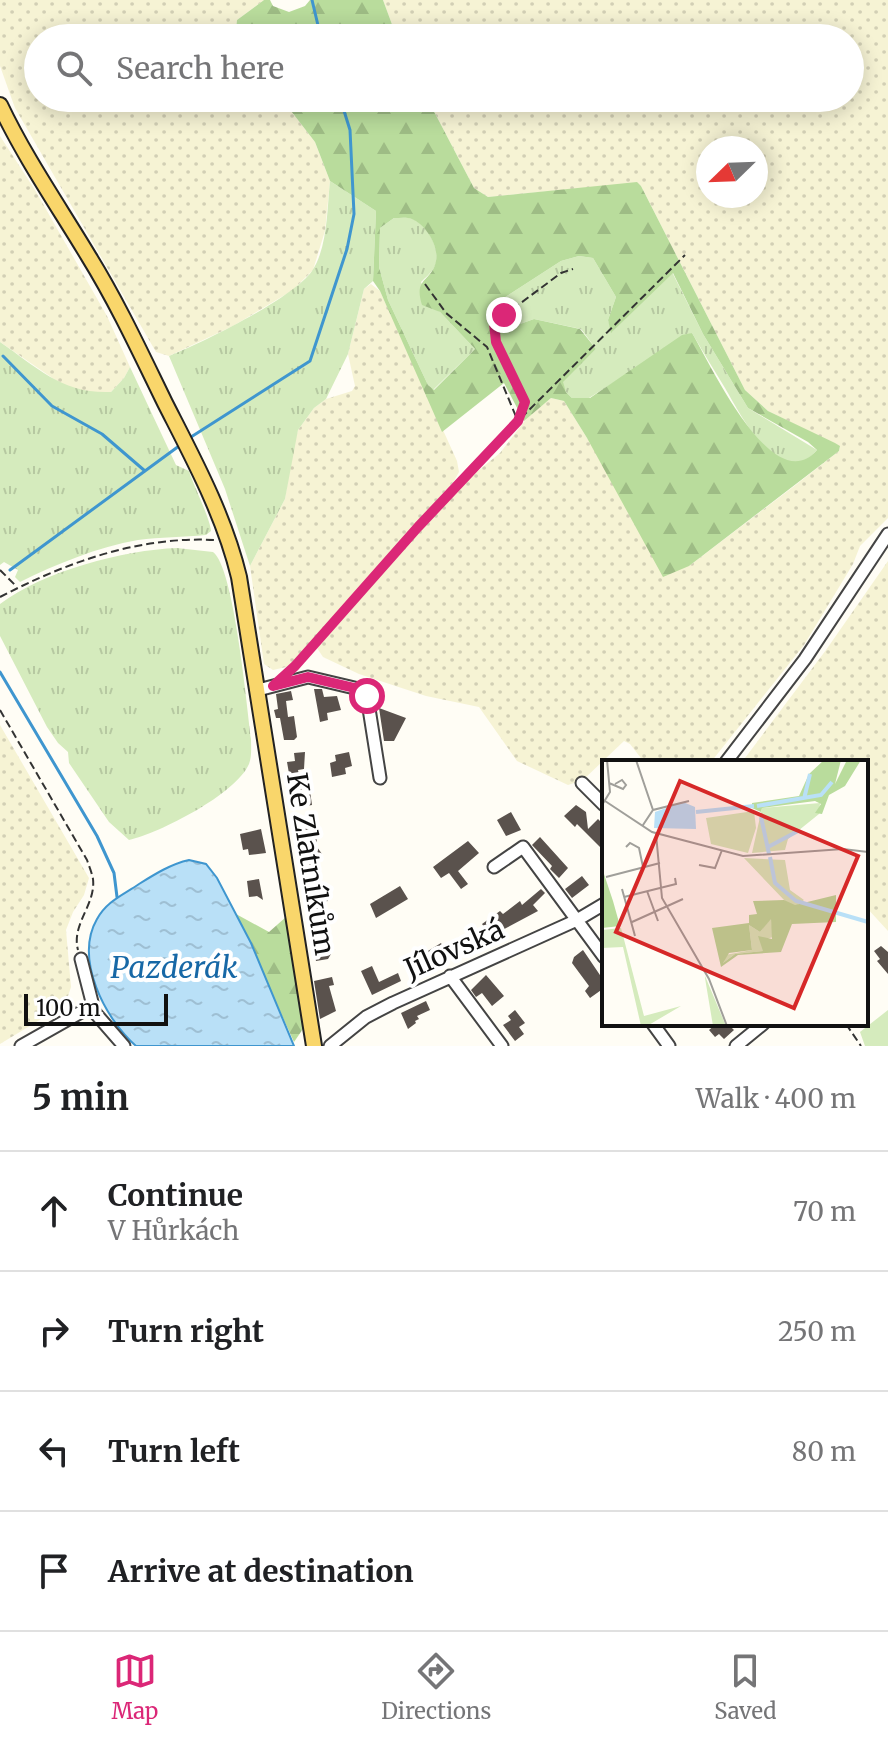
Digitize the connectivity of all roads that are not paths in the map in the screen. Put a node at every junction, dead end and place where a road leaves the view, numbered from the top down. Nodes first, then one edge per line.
1 (0, 105) edge
2 (888, 534) edge
3 (258, 690) junction
4 (728, 760) edge
5 (380, 778) dead end
6 (582, 783) dead end
7 (602, 803) edge
8 (494, 867) dead end
9 (602, 905) edge
10 (577, 920) junction
11 (602, 954) edge
12 (81, 959) road end
13 (450, 976) junction
14 (90, 1007) junction
15 (654, 1026) edge
16 (761, 1026) edge
17 (21, 1046) edge
18 (124, 1046) edge
19 (314, 1046) edge
20 (330, 1046) edge
21 (502, 1046) edge
22 (669, 1046) edge
23 (736, 1046) edge

1 - 3 main road, Ke Zlatníkům
2 - 4 street
3 - 5 street
3 - 19 main road, Ke Zlatníkům
6 - 7 street
8 - 10 street
9 - 10 street, Jílovská
10 - 11 street
10 - 13 street, Jílovská
12 - 14 street
13 - 20 street, Jílovská
13 - 21 street
14 - 17 street
14 - 18 street
15 - 22 street
16 - 23 street

